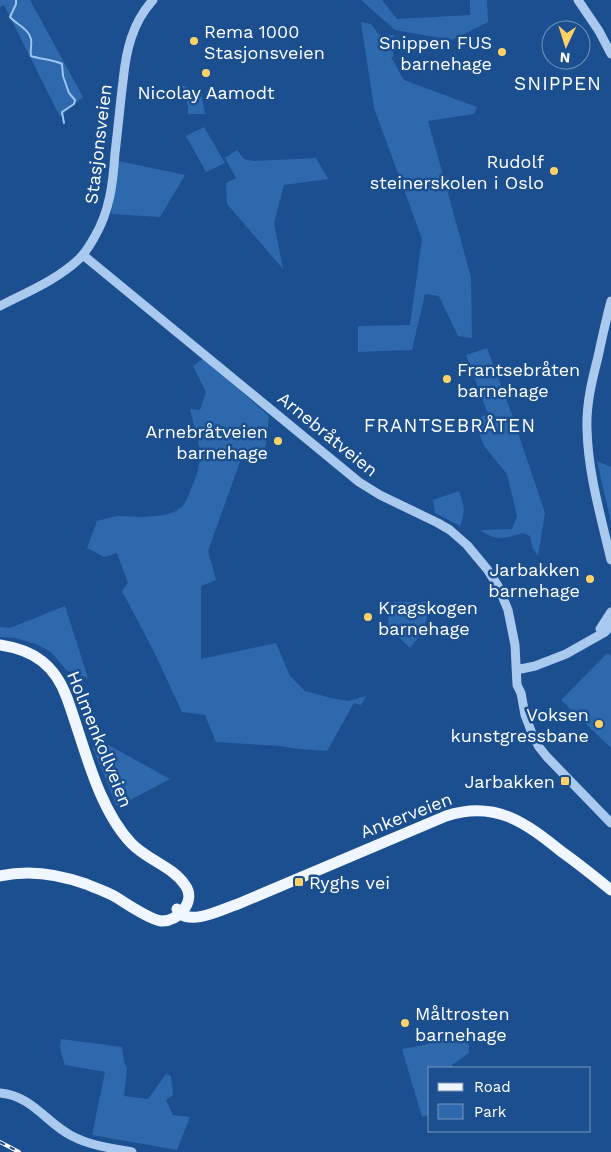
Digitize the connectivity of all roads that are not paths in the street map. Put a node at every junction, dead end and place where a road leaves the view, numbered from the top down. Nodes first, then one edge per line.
1 (153, 0) edge
2 (578, 0) edge
3 (611, 54) edge
4 (83, 255) junction
5 (611, 301) edge
6 (0, 306) edge
7 (611, 560) edge
8 (611, 612) edge
9 (611, 624) edge
10 (596, 636) junction
11 (0, 645) edge
12 (518, 663) junction
13 (611, 823) edge
14 (0, 876) edge
15 (611, 890) edge
16 (181, 910) junction
17 (0, 1093) edge
18 (132, 1152) edge

1 - 4 street, Stasjonsveien
2 - 3 street
4 - 6 street, Stasjonsveien
4 - 12 street, Arnebråtveien
5 - 7 street
8 - 10 street
9 - 10 street
10 - 12 street
11 - 16 main road, Holmenkollveien
12 - 13 street, Arnebråtveien
14 - 16 main road
15 - 16 main road, Ankerveien
17 - 18 street

